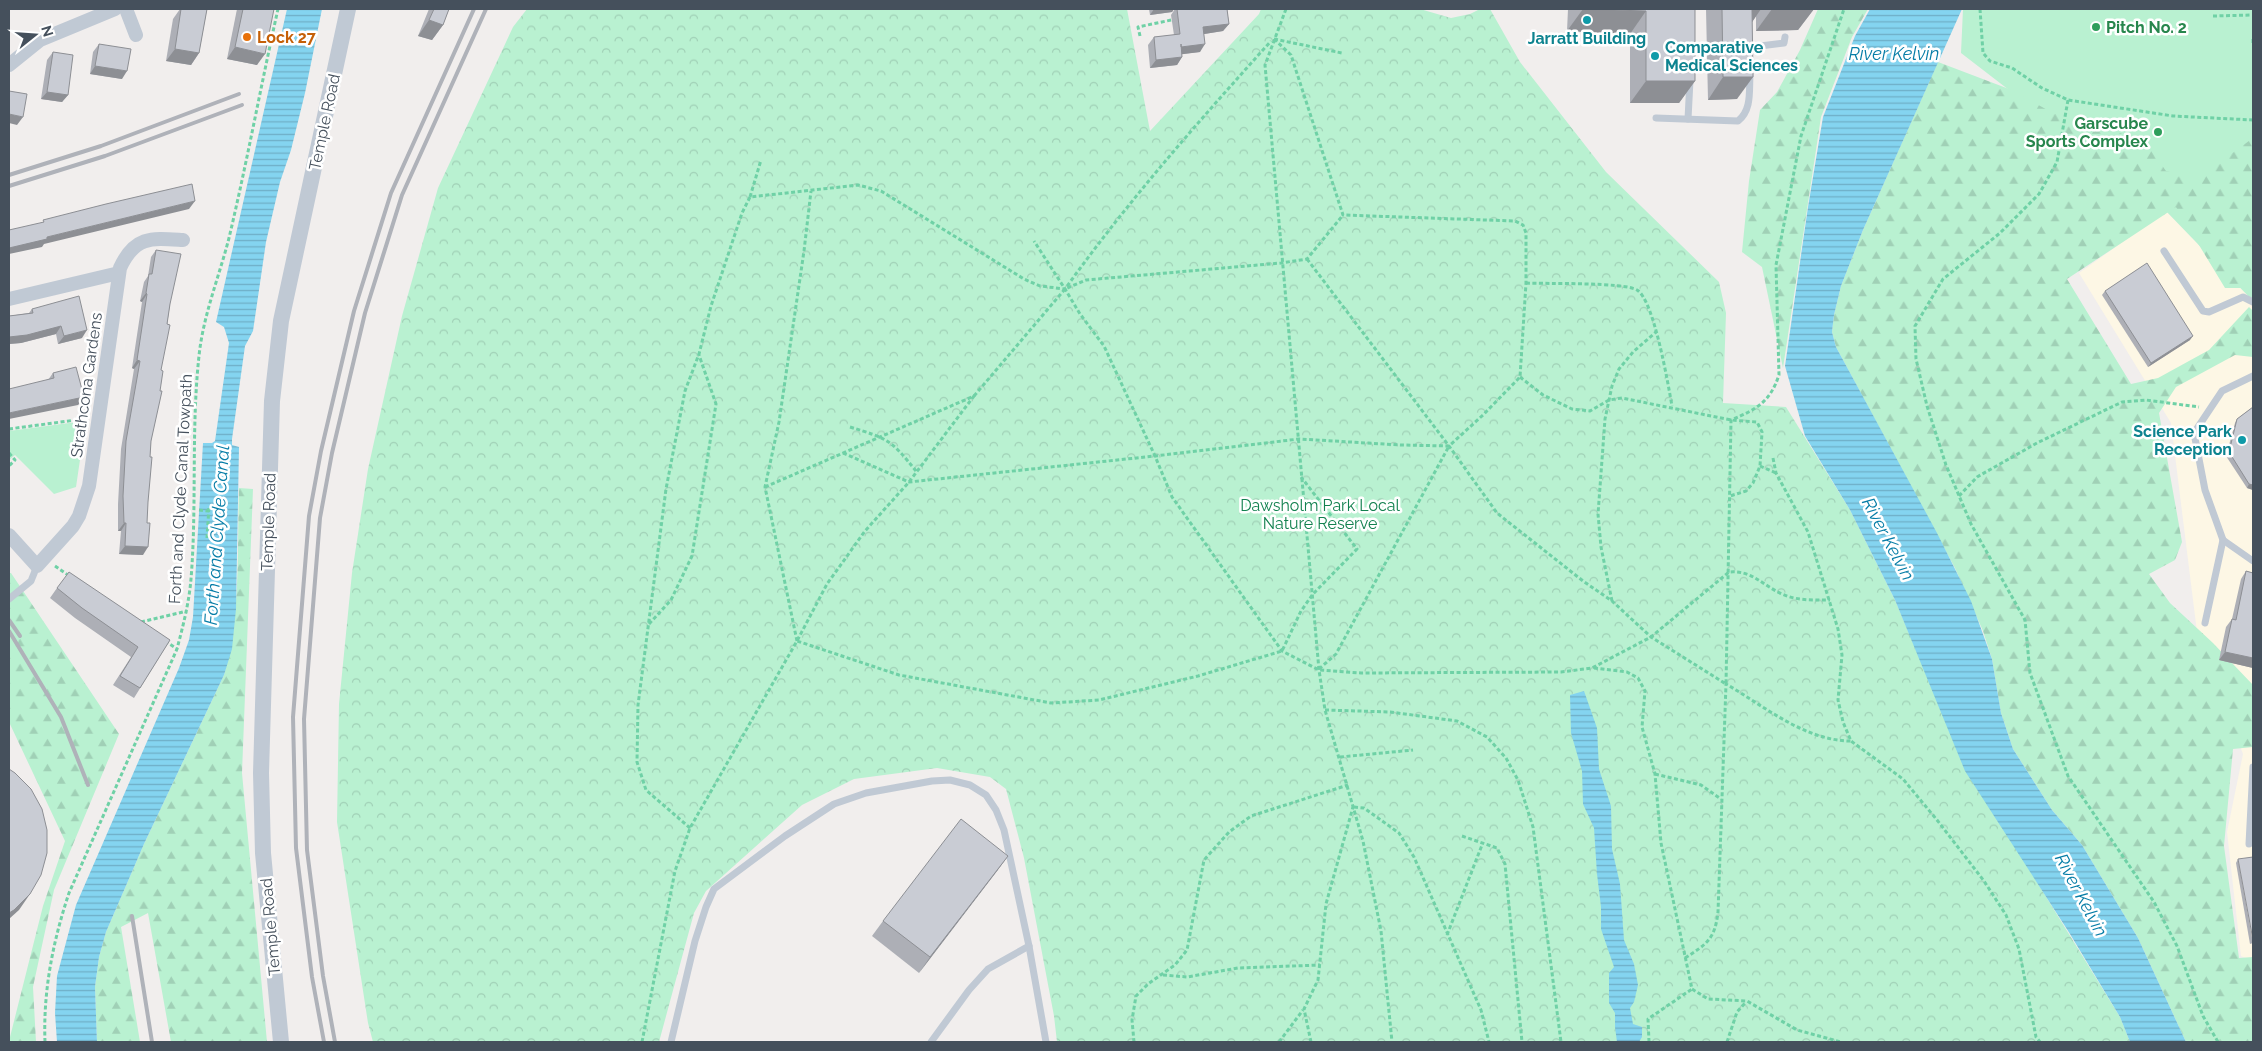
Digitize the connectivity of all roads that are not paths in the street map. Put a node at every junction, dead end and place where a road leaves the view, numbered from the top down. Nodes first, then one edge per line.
1 (115, 9) edge
2 (126, 9) edge
3 (348, 9) edge
4 (136, 35) dead end
5 (1752, 37) edge
6 (1785, 38) dead end
7 (1752, 47) junction
8 (1751, 57) edge
9 (9, 64) edge
10 (1750, 67) edge
11 (1690, 70) edge
12 (1656, 118) dead end
13 (1688, 119) junction
14 (183, 240) dead end
15 (2164, 251) dead end
16 (118, 272) junction
17 (9, 299) edge
18 (2253, 302) edge
19 (2253, 376) edge
20 (9, 535) edge
21 (2223, 540) junction
22 (2253, 561) edge
23 (41, 562) junction
24 (11, 597) edge
25 (2205, 623) dead end
26 (2253, 767) edge
27 (2249, 844) dead end
28 (1029, 946) junction
29 (281, 1042) edge
30 (671, 1042) edge
31 (931, 1042) edge
32 (1046, 1042) edge

1 - 9 street
2 - 4 street
3 - 29 street, Temple Road
5 - 7 lane
6 - 7 lane
7 - 8 lane
10 - 13 lane
11 - 13 lane
12 - 13 lane
14 - 16 street, Strathcona Gardens
15 - 18 lane
16 - 17 street
16 - 23 street, Strathcona Gardens
19 - 21 lane
20 - 23 street
21 - 22 lane
21 - 25 lane
23 - 24 lane
26 - 27 lane
28 - 30 lane
28 - 31 lane
28 - 32 lane

